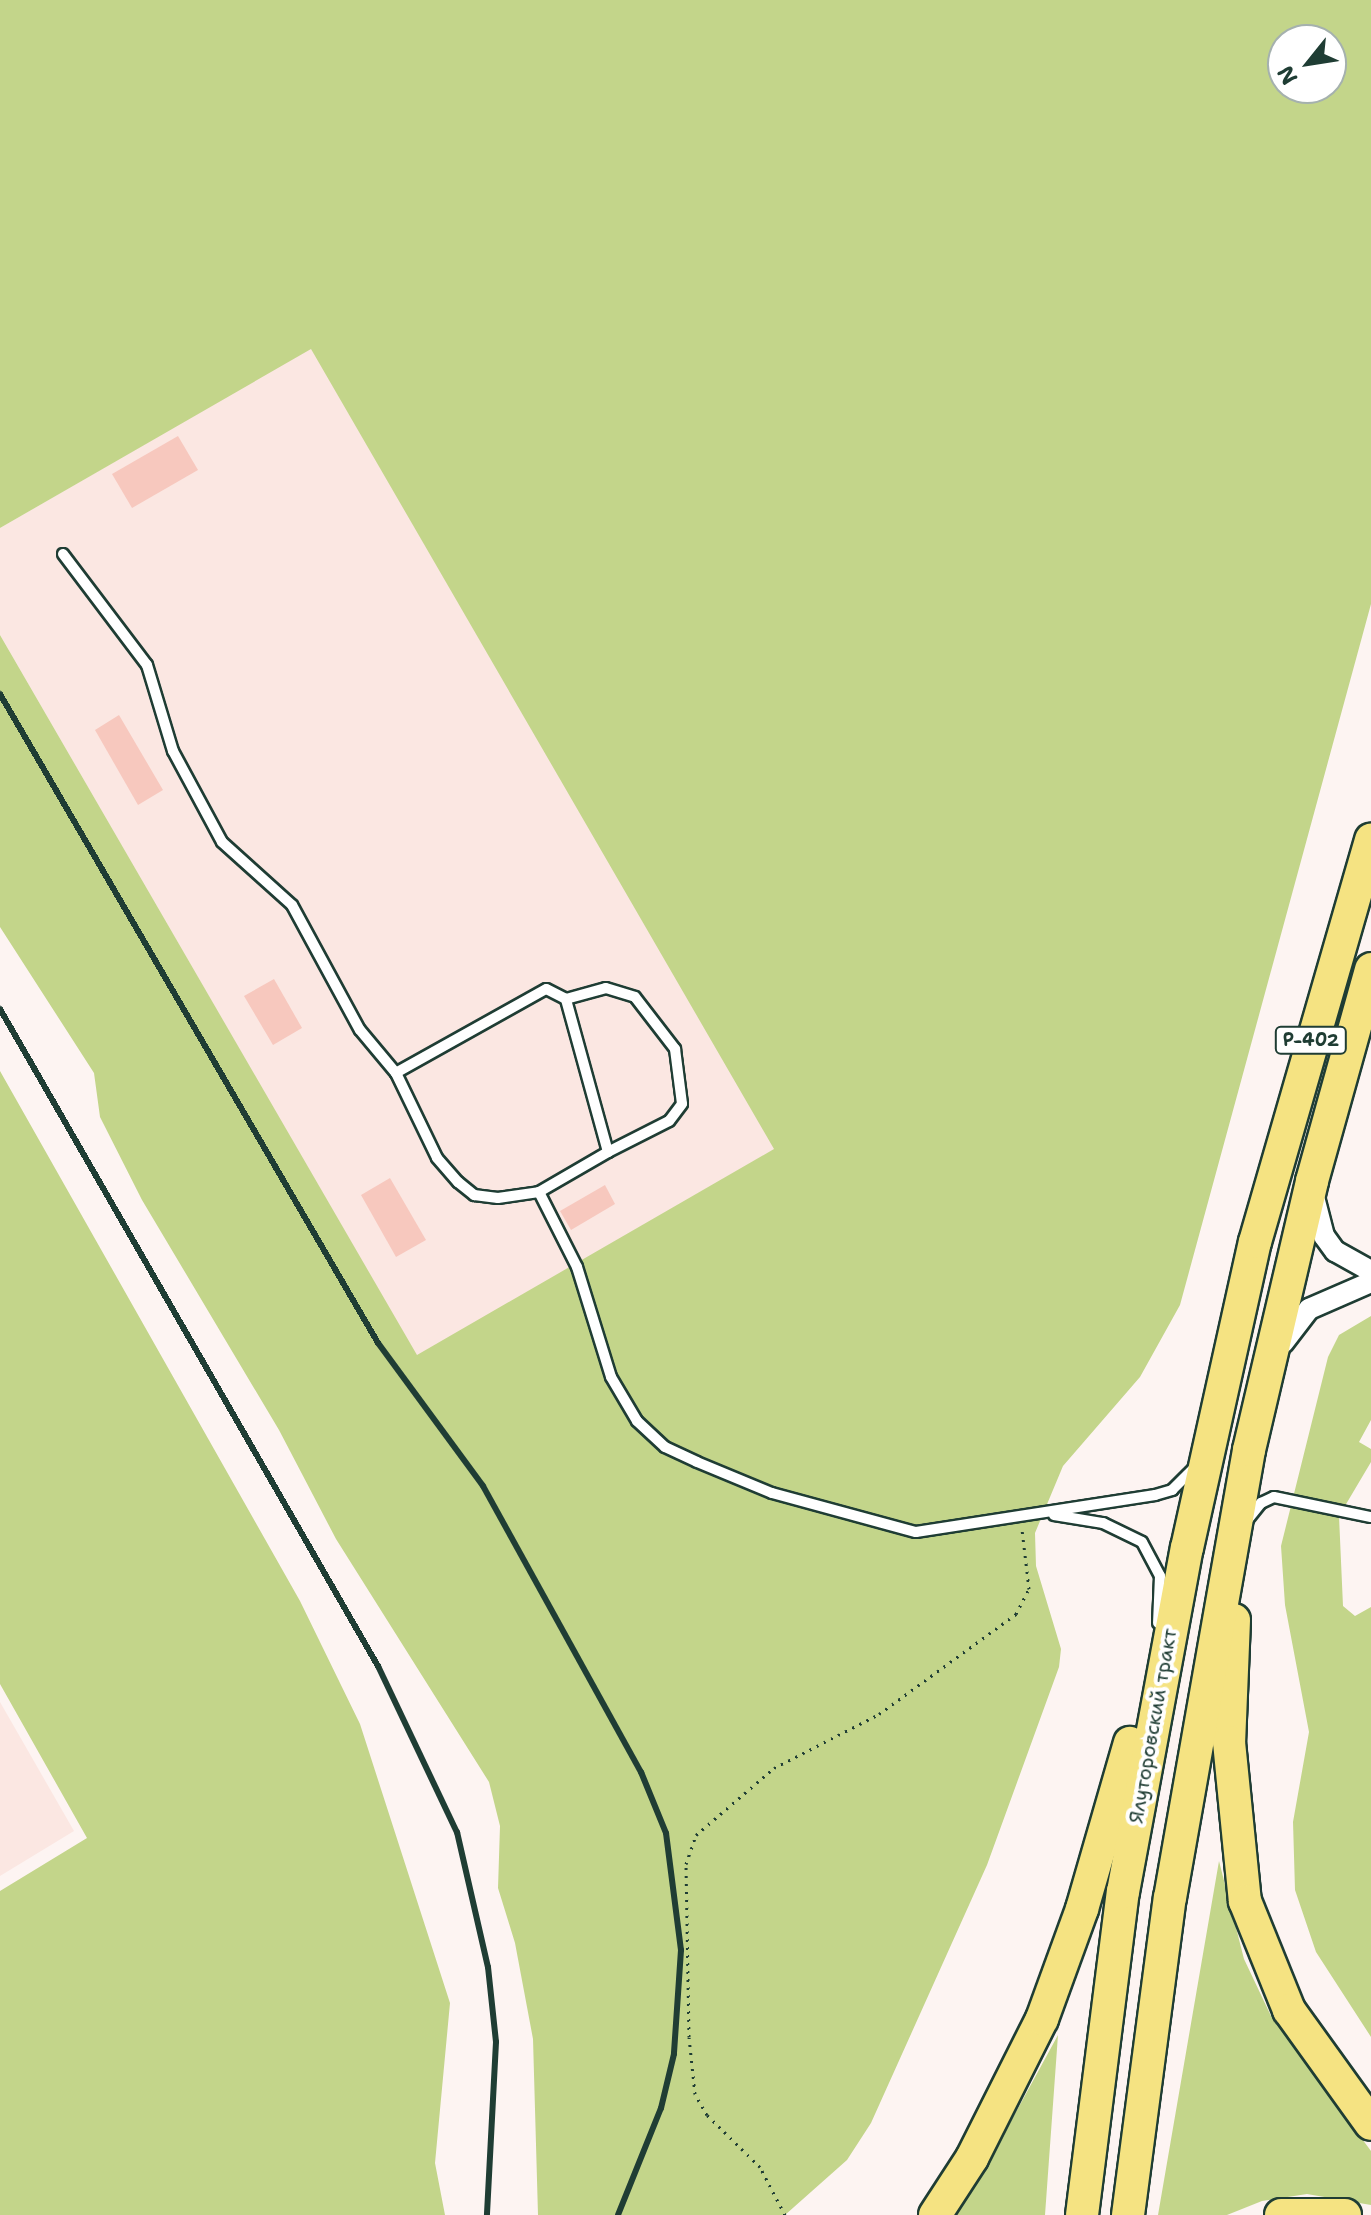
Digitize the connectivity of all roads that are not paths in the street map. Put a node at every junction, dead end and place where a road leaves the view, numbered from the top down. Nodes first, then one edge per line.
1 (63, 554) dead end
2 (1371, 839) edge
3 (1371, 969) edge
4 (566, 999) junction
5 (396, 1073) junction
6 (608, 1152) junction
7 (1312, 1181) junction
8 (539, 1192) junction
9 (1255, 1242) junction
10 (1371, 1271) edge
11 (1371, 1282) edge
12 (1263, 1383) junction
13 (1044, 1513) junction
14 (1371, 1517) edge
15 (1187, 1548) junction
16 (1231, 1552) junction
17 (1156, 1651) junction
18 (1144, 1767) junction
19 (1371, 2124) edge
20 (935, 2215) edge
21 (1082, 2215) edge
22 (1128, 2215) edge
23 (1281, 2215) edge
24 (1345, 2215) edge

1 - 5 lane
2 - 9 main road, Р-402
3 - 7 main road, Р-402
4 - 5 lane
4 - 6 lane
4 - 6 lane
5 - 8 lane
6 - 8 lane
7 - 10 street
7 - 12 main road, Р-402
8 - 13 lane
9 - 13 lane
9 - 15 main road, Ялуторовский тракт
11 - 12 street
12 - 16 main road
13 - 17 lane
14 - 16 lane
15 - 17 main road
15 - 18 main road, Ялуторовский тракт
16 - 19 main road
16 - 22 main road
17 - 18 main road
17 - 20 main road
18 - 21 main road, Ялуторовский тракт
23 - 24 main road

